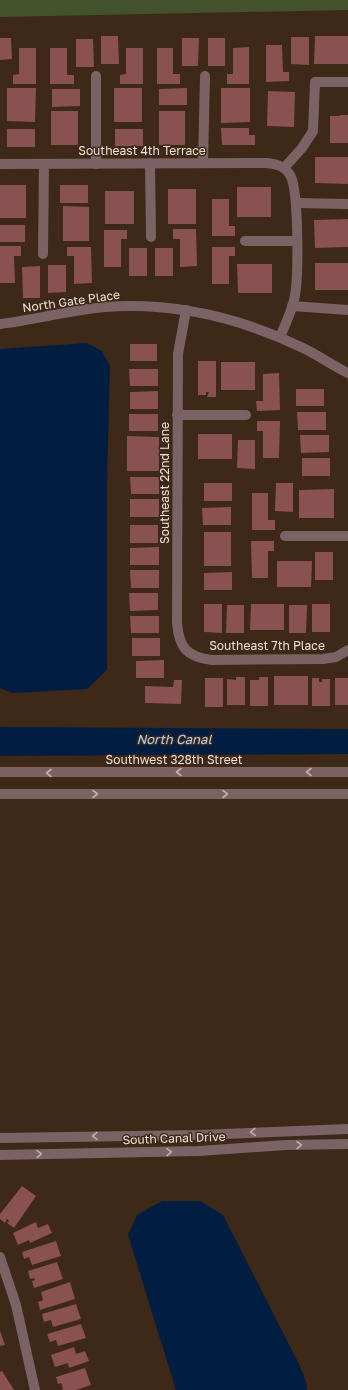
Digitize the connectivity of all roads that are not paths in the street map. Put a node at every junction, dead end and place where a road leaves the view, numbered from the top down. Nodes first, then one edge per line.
1 (96, 76) dead end
2 (205, 76) dead end
3 (348, 82) edge
4 (150, 163) junction
5 (203, 163) junction
6 (0, 164) edge
7 (44, 164) junction
8 (96, 164) junction
9 (284, 168) junction
10 (296, 203) junction
11 (348, 204) edge
12 (151, 237) dead end
13 (245, 241) dead end
14 (296, 241) junction
15 (43, 254) dead end
16 (292, 306) junction
17 (186, 310) junction
18 (348, 310) edge
19 (0, 324) edge
20 (280, 337) junction
21 (348, 373) edge
22 (246, 414) dead end
23 (177, 415) junction
24 (285, 536) dead end
25 (348, 536) edge
26 (347, 651) edge
27 (189, 653) joint
28 (0, 772) edge
29 (348, 772) edge
30 (0, 794) edge
31 (348, 794) edge
32 (348, 1129) edge
33 (0, 1138) edge
34 (348, 1144) edge
35 (0, 1155) edge
36 (0, 1257) edge
37 (35, 1390) edge

1 - 8 street
2 - 5 street
3 - 9 street
4 - 5 street, Southeast 4th Terrace
4 - 8 street, Southeast 4th Terrace
4 - 12 street
5 - 9 street, Southeast 4th Terrace
6 - 7 street, Southeast 4th Terrace
7 - 8 street, Southeast 4th Terrace
7 - 15 street
9 - 10 street
10 - 11 street
10 - 14 street
13 - 14 street
14 - 16 street
16 - 18 street
16 - 20 street
17 - 19 street, North Gate Place
17 - 20 street, North Gate Place
17 - 23 street, Southeast 22nd Lane
20 - 21 street, North Gate Place
22 - 23 street
23 - 27 street, Southeast 22nd Lane
24 - 25 street
26 - 27 street, Southeast 7th Place
29 -> 28 street, Southwest 328th Street
30 -> 31 street
32 -> 33 street, South Canal Drive
35 -> 34 street, South Canal Drive
36 - 37 street

